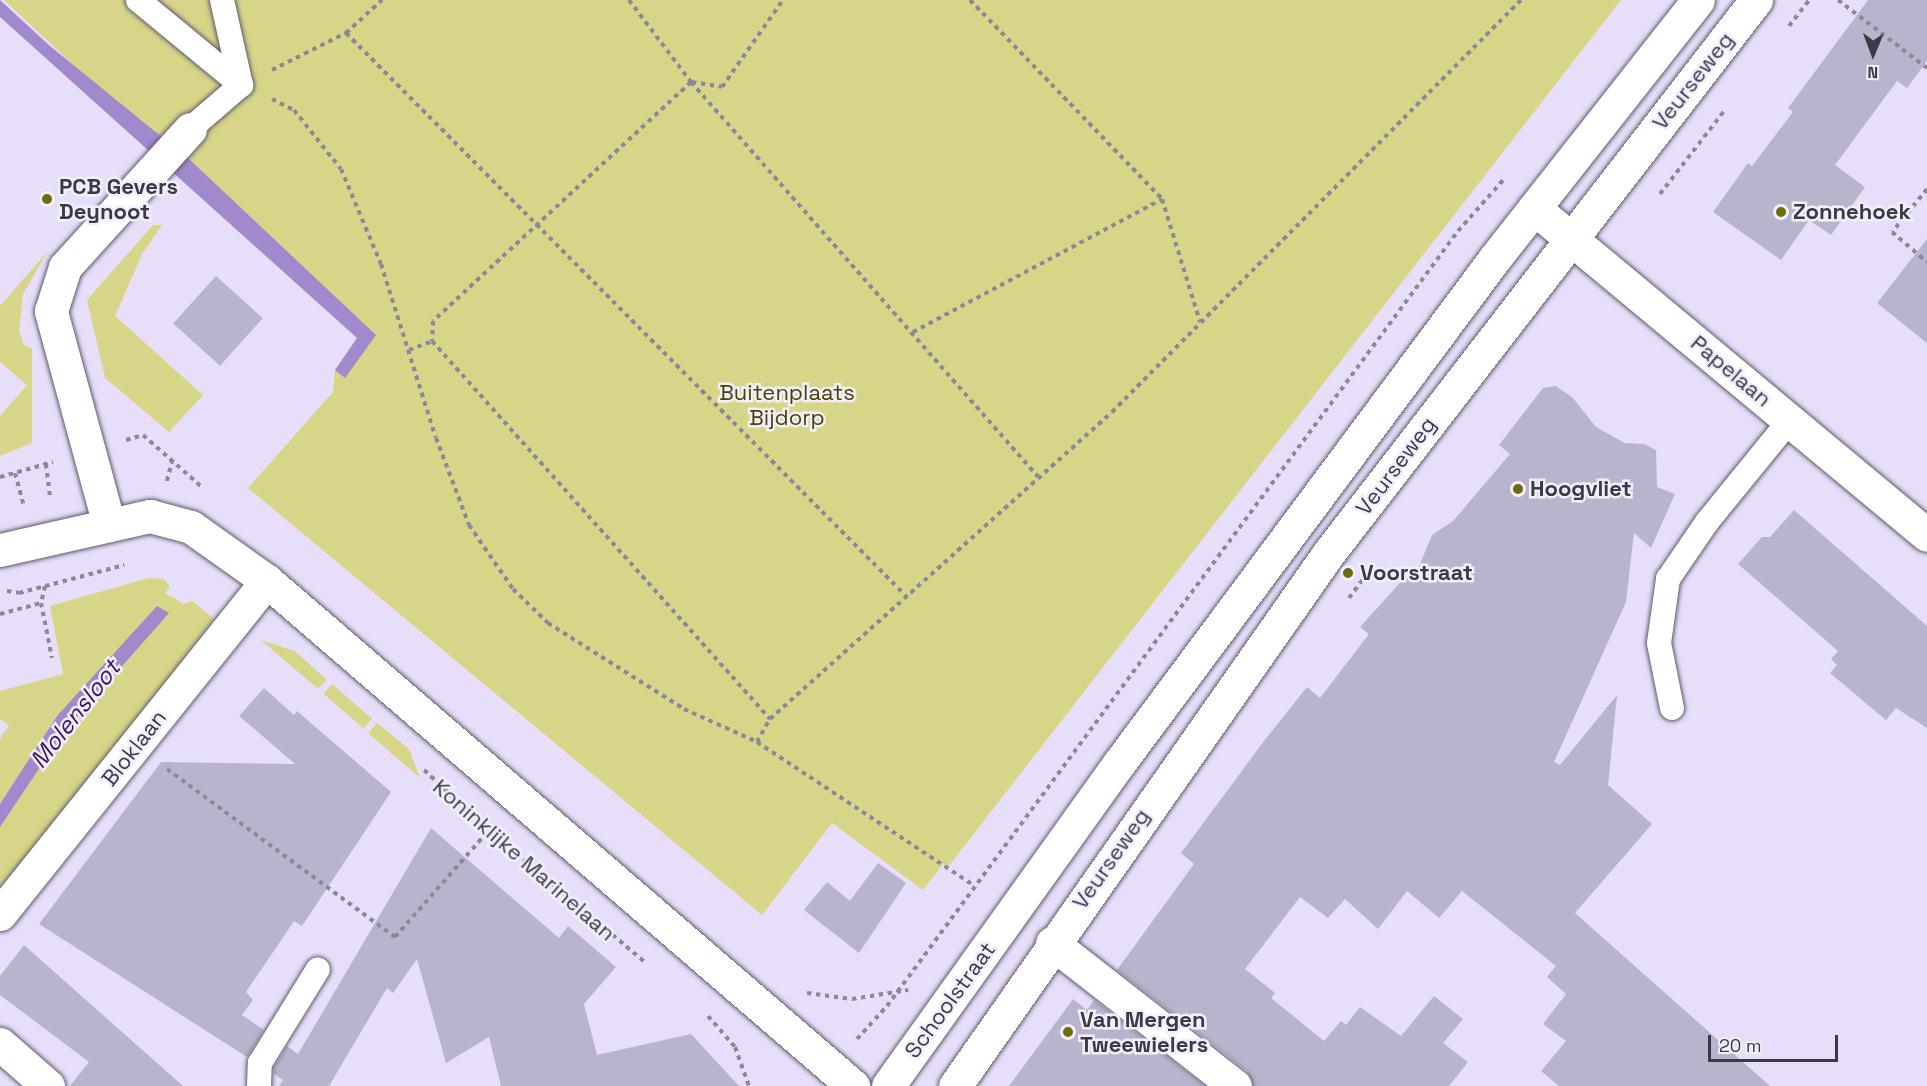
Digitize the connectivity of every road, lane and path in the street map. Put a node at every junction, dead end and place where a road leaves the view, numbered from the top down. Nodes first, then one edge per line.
1 (138, 0) edge
2 (222, 0) edge
3 (382, 0) edge
4 (628, 0) edge
5 (783, 0) edge
6 (970, 0) edge
7 (1521, 0) edge
8 (1698, 0) edge
9 (1756, 0) edge
10 (1838, 0) edge
11 (346, 33) junction
12 (1927, 68) edge
13 (691, 82) junction
14 (241, 85) junction
15 (190, 129) joint
16 (1927, 189) edge
17 (1162, 199) junction
18 (1534, 208) junction
19 (540, 223) junction
20 (1458, 231) dead end
21 (1571, 240) junction
22 (1927, 262) edge
23 (1200, 322) junction
24 (913, 332) junction
25 (432, 341) junction
26 (409, 350) junction
27 (1790, 420) junction
28 (1040, 480) junction
29 (109, 525) junction
30 (1927, 535) edge
31 (0, 550) edge
32 (130, 564) dead end
33 (267, 581) junction
34 (0, 589) edge
35 (907, 597) junction
36 (41, 603) dead end
37 (0, 614) edge
38 (1672, 708) dead end
39 (770, 719) junction
40 (757, 742) junction
41 (136, 746) junction
42 (422, 765) dead end
43 (489, 830) junction
44 (973, 885) junction
45 (0, 914) edge
46 (1011, 915) joint
47 (1052, 943) junction
48 (655, 968) dead end
49 (318, 969) dead end
50 (897, 990) dead end
51 (704, 1012) dead end
52 (0, 1044) edge
53 (48, 1086) edge
54 (259, 1086) edge
55 (748, 1086) edge
56 (853, 1086) edge
57 (888, 1086) edge
58 (955, 1086) edge
59 (1235, 1086) edge

1 - 14 lane
2 - 14 lane
3 - 11 path
4 - 13 path
5 - 13 path
6 - 17 path
7 - 23 path
8 - 18 street, Veurseweg
9 - 21 street, Veurseweg
10 - 12 path
11 - 14 path
11 - 19 path
13 - 19 path
13 - 24 path
14 - 15 lane
14 - 26 path
15 - 29 street
16 - 22 path
17 - 23 path
17 - 24 path
18 - 21 street, Papelaan
18 - 46 street, Veurseweg
19 - 25 path
19 - 35 path
20 - 44 path
21 - 27 street, Papelaan
21 - 47 street, Veurseweg
23 - 28 path
24 - 28 path
25 - 26 path
25 - 39 path
26 - 40 path
27 - 30 street, Papelaan
27 - 38 lane
28 - 35 path
29 - 31 street, Koninklijke Marinelaan
29 - 33 street, Koninklijke Marinelaan
32 - 34 path
33 - 41 street, Bloklaan
33 - 56 street, Koninklijke Marinelaan
35 - 39 path
36 - 37 path
39 - 40 path
40 - 44 path
41 - 43 path
41 - 45 street, Bloklaan
42 - 43 path, Koninklijke Marinelaan
43 - 48 path, Koninklijke Marinelaan
44 - 50 path
46 - 57 street, Schoolstraat
47 - 58 street
47 - 59 street
49 - 54 lane
51 - 55 path
52 - 53 street

